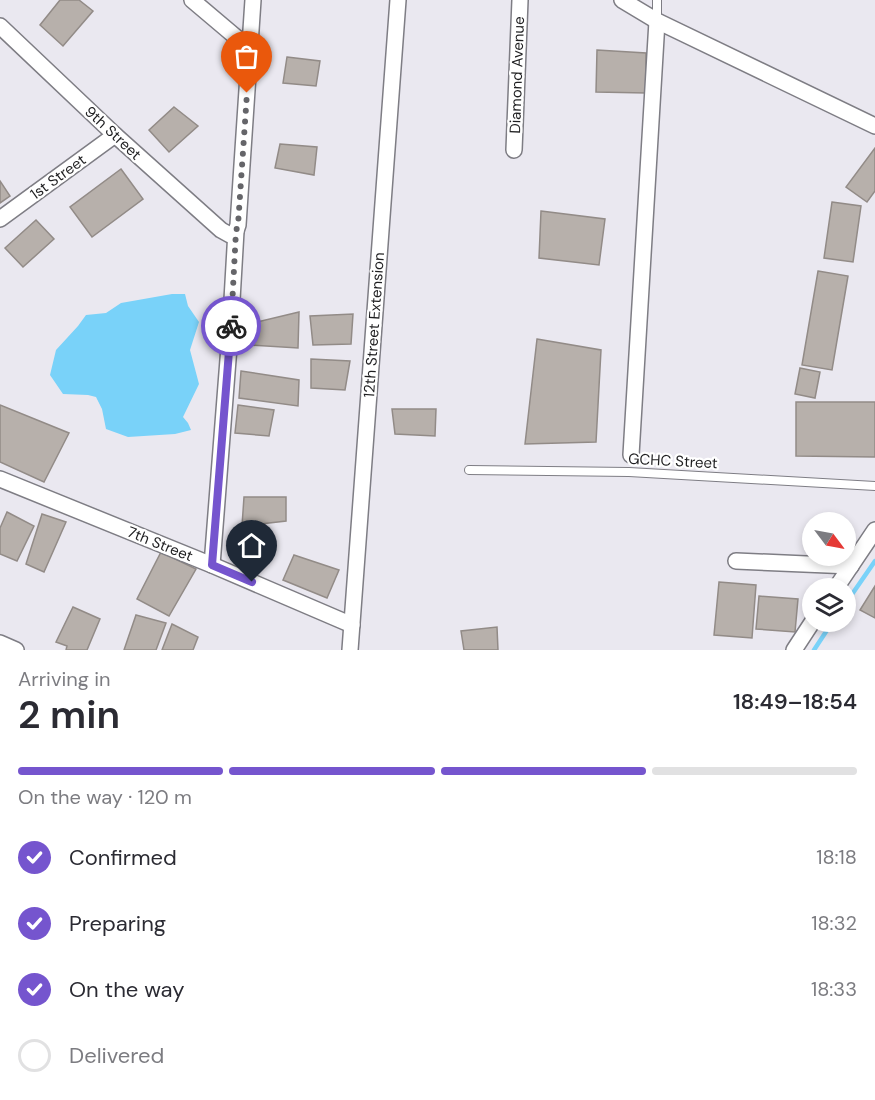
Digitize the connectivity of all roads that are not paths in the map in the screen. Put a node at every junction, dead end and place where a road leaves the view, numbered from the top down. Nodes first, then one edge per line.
1 (192, 0) edge
2 (253, 0) edge
3 (398, 0) edge
4 (520, 0) edge
5 (622, 0) edge
6 (657, 0) edge
7 (657, 21) junction
8 (0, 26) edge
9 (249, 49) junction
10 (875, 126) edge
11 (115, 135) junction
12 (514, 150) dead end
13 (0, 219) edge
14 (233, 233) junction
15 (631, 455) joint
16 (470, 470) dead end
17 (629, 472) junction
18 (0, 479) edge
19 (875, 486) edge
20 (875, 530) edge
21 (856, 558) edge
22 (736, 561) dead end
23 (802, 564) edge
24 (212, 565) junction
25 (851, 566) edge
26 (843, 578) edge
27 (352, 625) junction
28 (806, 632) edge
29 (0, 643) edge
30 (16, 650) edge
31 (350, 650) edge
32 (794, 650) edge

1 - 9 street
2 - 9 street
3 - 27 street, 12th Street Extension
4 - 12 street, Diamond Avenue
5 - 7 street
6 - 7 lane
7 - 10 street
7 - 15 street
8 - 11 street, 9th Street
9 - 14 street
11 - 13 street, 1st Street
11 - 14 street, 9th Street
14 - 24 street
15 - 17 lane
16 - 17 lane, GCHC Street
17 - 19 lane, GCHC Street
18 - 24 street, 7th Street
20 - 21 street
22 - 23 street
24 - 27 street, 7th Street
25 - 26 street
27 - 31 street, 12th Street Extension
28 - 32 street
29 - 30 street

